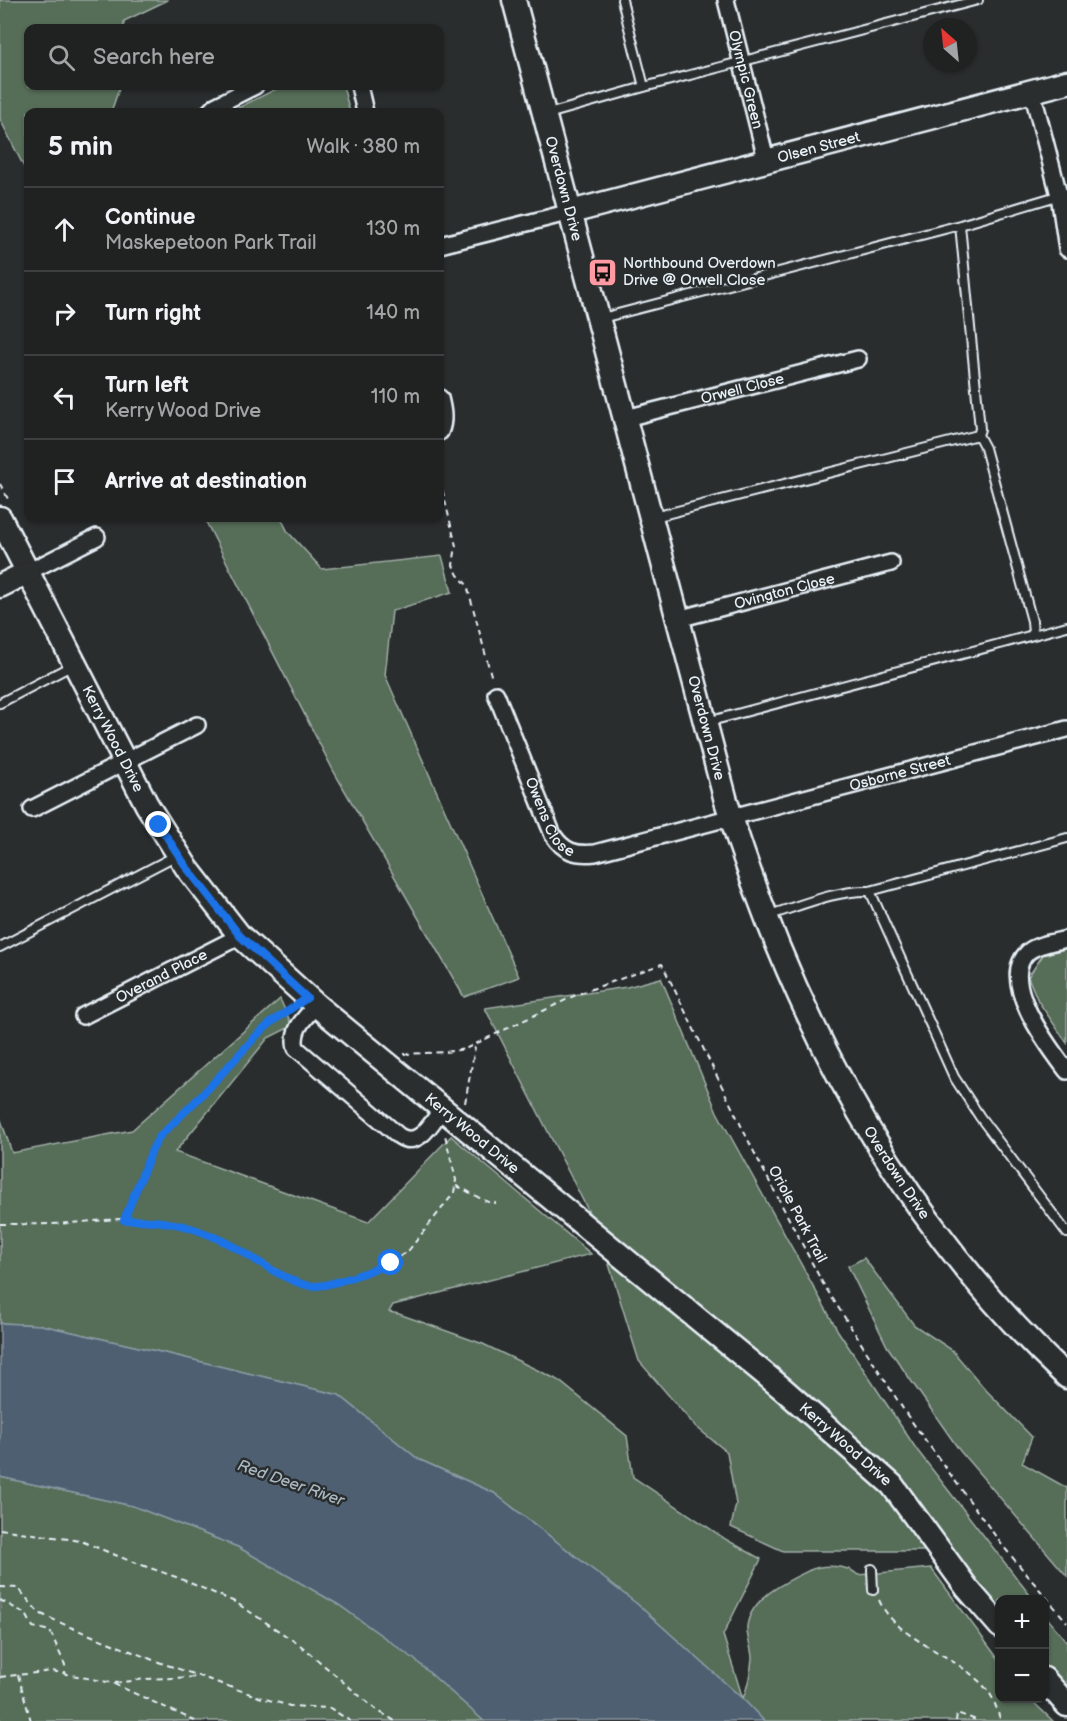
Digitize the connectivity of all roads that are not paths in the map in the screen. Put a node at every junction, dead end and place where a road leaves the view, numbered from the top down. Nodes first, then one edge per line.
1 (514, 0) edge
2 (622, 0) edge
3 (726, 0) edge
4 (978, 0) edge
5 (742, 63) junction
6 (1067, 82) edge
7 (644, 87) junction
8 (247, 90) edge
9 (360, 90) edge
10 (1032, 91) junction
11 (213, 108) edge
12 (364, 108) edge
13 (544, 116) junction
14 (766, 159) junction
15 (1063, 194) edge
16 (571, 212) junction
17 (960, 225) junction
18 (444, 244) edge
19 (1067, 249) edge
20 (599, 319) junction
21 (858, 359) dead end
22 (626, 418) junction
23 (978, 435) junction
24 (0, 518) edge
25 (652, 518) junction
26 (97, 537) dead end
27 (891, 563) dead end
28 (28, 572) junction
29 (0, 586) edge
30 (678, 619) junction
31 (1067, 626) edge
32 (1033, 634) junction
33 (75, 664) junction
34 (496, 694) road end
35 (0, 703) edge
36 (706, 722) junction
37 (197, 724) dead end
38 (1067, 729) edge
39 (124, 762) junction
40 (32, 809) dead end
41 (731, 817) junction
42 (1067, 838) edge
43 (177, 855) junction
44 (870, 891) junction
45 (766, 916) junction
46 (240, 936) junction
47 (1067, 939) edge
48 (0, 947) edge
49 (311, 1001) junction
50 (83, 1016) dead end
51 (1067, 1071) edge
52 (453, 1108) junction
53 (1067, 1233) edge
54 (1067, 1377) edge
55 (872, 1569) dead end
56 (873, 1590) road end
57 (995, 1621) edge
58 (1049, 1685) edge
59 (1067, 1705) edge

1 - 13 street, Overdown Drive
2 - 7 lane
3 - 5 street, Olympic Green
4 - 5 lane
5 - 7 lane
5 - 14 street, Olympic Green
6 - 10 street, Olsen Street
7 - 13 lane
8 - 11 street
9 - 12 street
10 - 14 street, Olsen Street
10 - 15 street
13 - 16 street, Overdown Drive
14 - 16 street, Olsen Street
15 - 17 lane
15 - 19 street
16 - 18 street
16 - 20 street, Overdown Drive
17 - 20 lane
17 - 23 lane
20 - 22 street, Overdown Drive
21 - 22 street, Orwell Close
22 - 25 street, Overdown Drive
23 - 25 lane
23 - 32 lane
24 - 28 street, Kerry Wood Drive
25 - 30 street, Overdown Drive
26 - 28 street
27 - 30 street, Ovington Close
28 - 29 street
28 - 33 street, Kerry Wood Drive
30 - 36 street, Overdown Drive
31 - 32 lane
32 - 36 lane
33 - 35 lane
33 - 39 street, Kerry Wood Drive
34 - 41 street, Owens Close
36 - 41 street, Overdown Drive
37 - 39 street
38 - 41 street, Osborne Street
39 - 40 street
39 - 43 street, Kerry Wood Drive
41 - 45 street, Overdown Drive
42 - 44 lane
43 - 46 street, Kerry Wood Drive
43 - 48 lane
44 - 45 lane
44 - 53 lane
45 - 54 street, Overdown Drive
46 - 49 street, Kerry Wood Drive
46 - 50 street, Overand Place
47 - 51 street
49 - 52 street, Kerry Wood Drive
49 - 52 street
52 - 57 street, Kerry Wood Drive
55 - 56 lane
58 - 59 street

